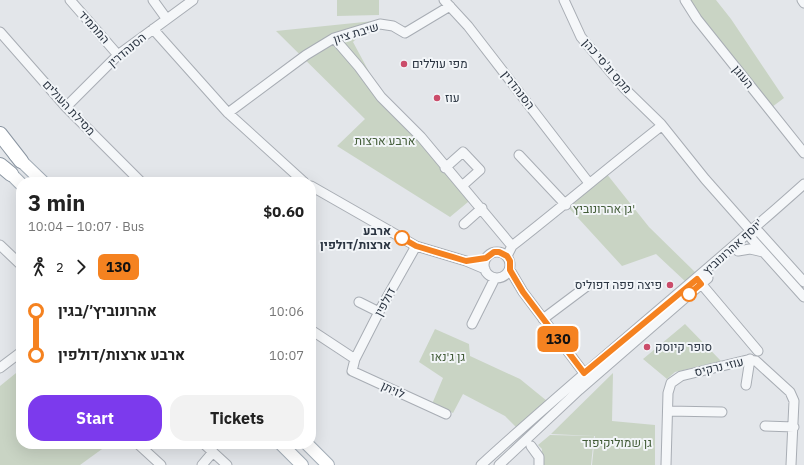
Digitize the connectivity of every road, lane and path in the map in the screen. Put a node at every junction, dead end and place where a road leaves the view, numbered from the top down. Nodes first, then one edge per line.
1 (70, 0) edge
2 (153, 0) edge
3 (193, 0) edge
4 (564, 0) edge
5 (686, 0) edge
6 (802, 0) edge
7 (447, 3) edge
8 (804, 3) edge
9 (166, 18) junction
10 (153, 29) junction
11 (0, 32) edge
12 (334, 38) junction
13 (118, 55) junction
14 (66, 107) junction
15 (228, 113) junction
16 (661, 125) junction
17 (0, 134) edge
18 (0, 139) edge
19 (804, 153) edge
20 (519, 155) dead end
21 (21, 161) junction
22 (0, 164) edge
23 (446, 168) junction
24 (11, 174) joint
25 (38, 177) edge
26 (136, 177) edge
27 (298, 177) edge
28 (16, 179) edge
29 (590, 183) junction
30 (804, 184) edge
31 (462, 186) junction
32 (316, 189) edge
33 (804, 191) edge
34 (566, 205) junction
35 (482, 208) junction
36 (464, 224) dead end
37 (754, 233) junction
38 (0, 246) edge
39 (416, 246) junction
40 (512, 246) junction
41 (738, 251) junction
42 (763, 252) junction
43 (507, 256) junction
44 (486, 258) junction
45 (16, 260) edge
46 (466, 261) junction
47 (485, 269) junction
48 (503, 275) junction
49 (699, 281) junction
50 (804, 282) edge
51 (587, 286) dead end
52 (804, 297) edge
53 (359, 302) dead end
54 (379, 312) junction
55 (543, 319) junction
56 (472, 324) dead end
57 (316, 333) edge
58 (758, 351) dead end
59 (16, 356) edge
60 (355, 359) junction
61 (750, 359) junction
62 (575, 362) junction
63 (0, 368) edge
64 (584, 373) junction
65 (576, 380) junction
66 (586, 384) junction
67 (746, 385) dead end
68 (668, 411) junction
69 (799, 411) edge
70 (722, 412) dead end
71 (446, 414) dead end
72 (765, 426) dead end
73 (794, 427) junction
74 (531, 446) dead end
75 (143, 449) edge
76 (210, 449) edge
77 (286, 449) edge
78 (312, 449) edge
79 (213, 452) junction
80 (161, 465) edge
81 (202, 465) edge
82 (227, 465) edge
83 (302, 465) edge
84 (328, 465) edge
85 (480, 465) edge
86 (499, 465) edge
87 (539, 465) edge
88 (666, 465) edge
89 (792, 465) edge

1 - 13 street, המתמיד
2 - 9 street
3 - 9 street, הסנהדרין
4 - 16 street, מקס וג'סי כהן
5 - 19 street, העוגן
6 - 8 street
7 - 12 street, שיבת ציון
7 - 29 street, הסנהדרין
9 - 10 street, הסנהדרין
10 - 13 street, הסנהדרין
10 - 15 street
11 - 14 street, מסילת העולים
12 - 15 street, שיבת ציון
12 - 23 street
13 - 14 street, הסנהדרין
14 - 26 street, מסילת העולים
15 - 27 street
16 - 29 street
16 - 37 street, מקס וג'סי כהן
17 - 21 highway
18 - 21 main road
20 - 34 street
21 - 25 main road
22 - 24 highway
23 - 31 street
23 - 31 street
24 - 28 main road
29 - 34 street
30 - 37 street, יוסף אהרונוביץ'
31 - 35 street
32 - 39 street
33 - 37 street, יוסף אהרונוביץ'
34 - 40 street
35 - 36 street
35 - 40 street
37 - 41 street, יוסף אהרונוביץ'
37 - 42 street
37 - 49 street, יוסף אהרונוביץ'
37 - 50 street
38 - 45 street
39 - 46 street
39 - 54 street, דולפין
40 - 43 street
41 - 42 street
41 - 49 street, יוסף אהרונוביץ'
42 - 52 street
43 - 44 street
43 - 48 street
44 - 46 street
44 - 47 street
46 - 47 street
47 - 48 street
48 - 55 street
48 - 56 street
49 - 58 street
49 - 64 street, יוסף אהרונוביץ'
49 - 66 street, יוסף אהרונוביץ'
51 - 55 street
53 - 54 street
54 - 60 street, דולפין
55 - 62 street
57 - 60 street
59 - 63 street
60 - 71 street, לויתן
61 - 67 street
61 - 68 street, עוזי נרקיס
61 - 69 street, עוזי נרקיס
62 - 64 street
62 - 65 street
64 - 65 street, יוסף אהרונוביץ'
64 - 66 street
65 - 85 street, יוסף אהרונוביץ'
66 - 86 street, יוסף אהרונוביץ'
68 - 70 street
68 - 88 street, עוזי נרקיס
69 - 73 street, עוזי נרקיס
72 - 73 street
73 - 89 street, עוזי נרקיס
74 - 87 street
75 - 80 street
76 - 79 street
77 - 83 main road
78 - 84 main road
79 - 81 street
79 - 82 street

